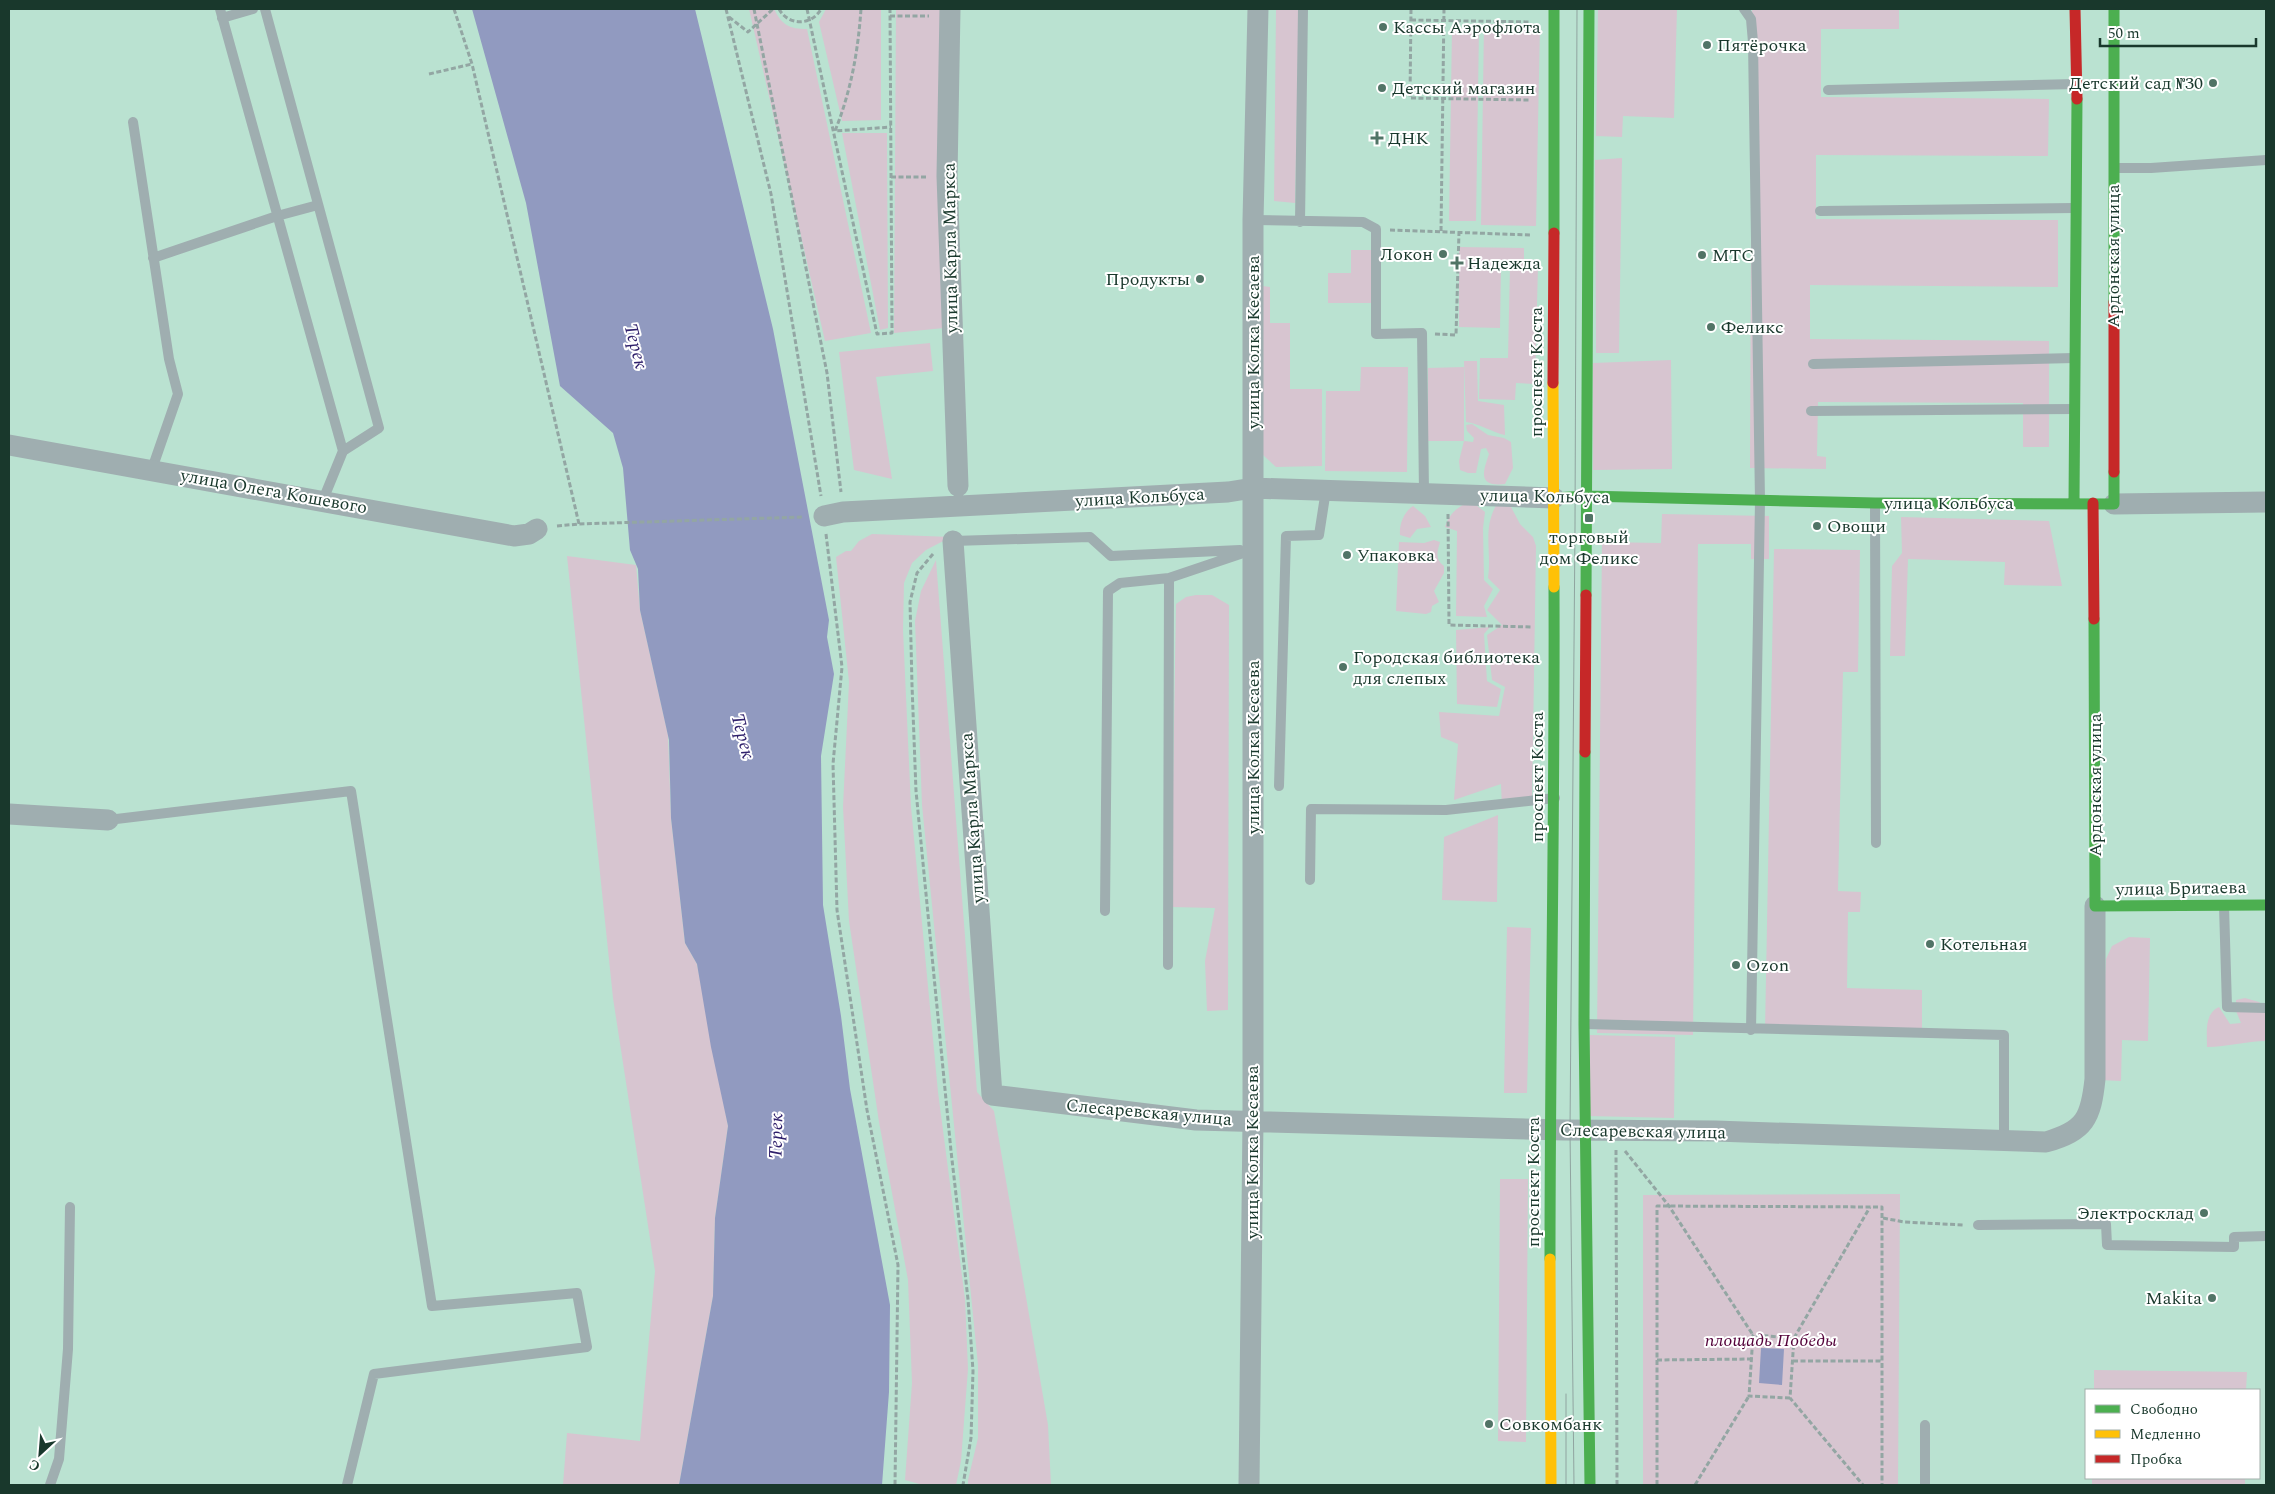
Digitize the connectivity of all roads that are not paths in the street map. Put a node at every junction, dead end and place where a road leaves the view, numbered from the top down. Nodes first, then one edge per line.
1 (253, 9) edge
2 (265, 9) edge
3 (1258, 9) edge
4 (1303, 9) edge
5 (1554, 9) edge
6 (1589, 9) edge
7 (1744, 9) edge
8 (2075, 9) edge
9 (2114, 9) edge
10 (950, 12) edge
11 (221, 13) edge
12 (2077, 84) junction
13 (1828, 90) dead end
14 (133, 122) dead end
15 (2266, 160) edge
16 (2113, 168) junction
17 (318, 205) junction
18 (2076, 208) junction
19 (1820, 211) dead end
20 (277, 216) junction
21 (1253, 220) junction
22 (1300, 222) junction
23 (153, 258) junction
24 (2076, 358) junction
25 (1813, 364) dead end
26 (2076, 409) junction
27 (1811, 411) dead end
28 (9, 445) edge
29 (344, 451) junction
30 (152, 469) junction
31 (958, 486) dead end
32 (1253, 488) junction
33 (1326, 490) junction
34 (1424, 493) junction
35 (1586, 496) junction
36 (1554, 498) junction
37 (323, 500) junction
38 (1760, 501) junction
39 (2074, 502) junction
40 (2266, 502) edge
41 (1875, 503) junction
42 (2104, 503) junction
43 (834, 514) road end
44 (537, 529) road end
45 (953, 541) joint
46 (1252, 550) junction
47 (1169, 578) junction
48 (1279, 786) dead end
49 (1555, 798) junction
50 (9, 814) edge
51 (108, 820) joint
52 (1876, 843) dead end
53 (1310, 880) dead end
54 (2224, 905) junction
55 (2266, 905) edge
56 (2095, 906) junction
57 (1104, 911) dead end
58 (1168, 965) dead end
59 (2266, 1008) edge
60 (1584, 1024) junction
61 (1751, 1030) junction
62 (992, 1095) joint
63 (1253, 1120) junction
64 (2081, 1124) joint
65 (1550, 1130) junction
66 (1588, 1130) junction
67 (2004, 1141) junction
68 (70, 1207) dead end
69 (1978, 1225) road end
70 (2266, 1236) edge
71 (1926, 1425) dead end
72 (50, 1485) edge
73 (347, 1485) edge
74 (1249, 1485) edge
75 (1551, 1485) edge
76 (1590, 1485) edge
77 (1925, 1485) edge

1 - 11 lane
2 - 17 lane
3 - 21 street, улица Колка Кесаева
4 - 22 lane
5 - 36 main road, проспект Коста
6 - 35 main road
7 - 38 lane
8 - 12 main road, Ардонская улица
9 - 16 main road, Ардонская улица
10 - 31 street, улица Карла Маркса
11 - 20 lane
12 - 13 lane
12 - 18 main road, Ардонская улица
14 - 23 lane
15 - 16 lane
16 - 42 main road, Ардонская улица
17 - 20 lane
17 - 29 lane
18 - 19 lane
18 - 24 main road, Ардонская улица
20 - 23 lane
20 - 29 lane
21 - 22 lane
21 - 32 street, улица Колка Кесаева
22 - 34 lane
23 - 30 lane
24 - 25 lane
24 - 26 main road, Ардонская улица
26 - 27 lane
26 - 39 main road, Ардонская улица
28 - 30 street, улица Олега Кошевого
29 - 37 lane
30 - 37 street, улица Олега Кошевого
32 - 33 street, улица Кольбуса
32 - 43 street, улица Кольбуса
32 - 46 street, улица Колка Кесаева
33 - 34 street, улица Кольбуса
33 - 48 lane
34 - 36 street, улица Кольбуса
35 - 36 main road, улица Кольбуса
35 - 38 main road, улица Кольбуса
35 - 60 main road
36 - 49 main road, проспект Коста
37 - 44 street, улица Олега Кошевого
38 - 41 main road, улица Кольбуса
38 - 61 lane
39 - 41 main road, улица Кольбуса
39 - 42 main road, улица Кольбуса
40 - 42 street, улица Кольбуса
41 - 52 lane
42 - 56 main road, Ардонская улица
45 - 46 lane
45 - 62 street, улица Карла Маркса
46 - 47 lane
46 - 63 street, улица Колка Кесаева
47 - 57 lane
47 - 58 lane
49 - 53 lane
49 - 65 main road, проспект Коста
50 - 51 street
51 - 73 lane
54 - 55 main road, улица Бритаева
54 - 56 main road, улица Бритаева
54 - 59 lane
56 - 64 street, Ардонская улица
60 - 61 lane
60 - 66 main road
61 - 67 lane
62 - 63 street, Слесаревская улица
63 - 65 street, Слесаревская улица
63 - 74 street, улица Колка Кесаева
64 - 67 street, Слесаревская улица
65 - 66 street, Слесаревская улица
65 - 75 main road, проспект Коста
66 - 67 street, Слесаревская улица
66 - 76 main road
68 - 72 lane
69 - 70 lane
71 - 77 lane

